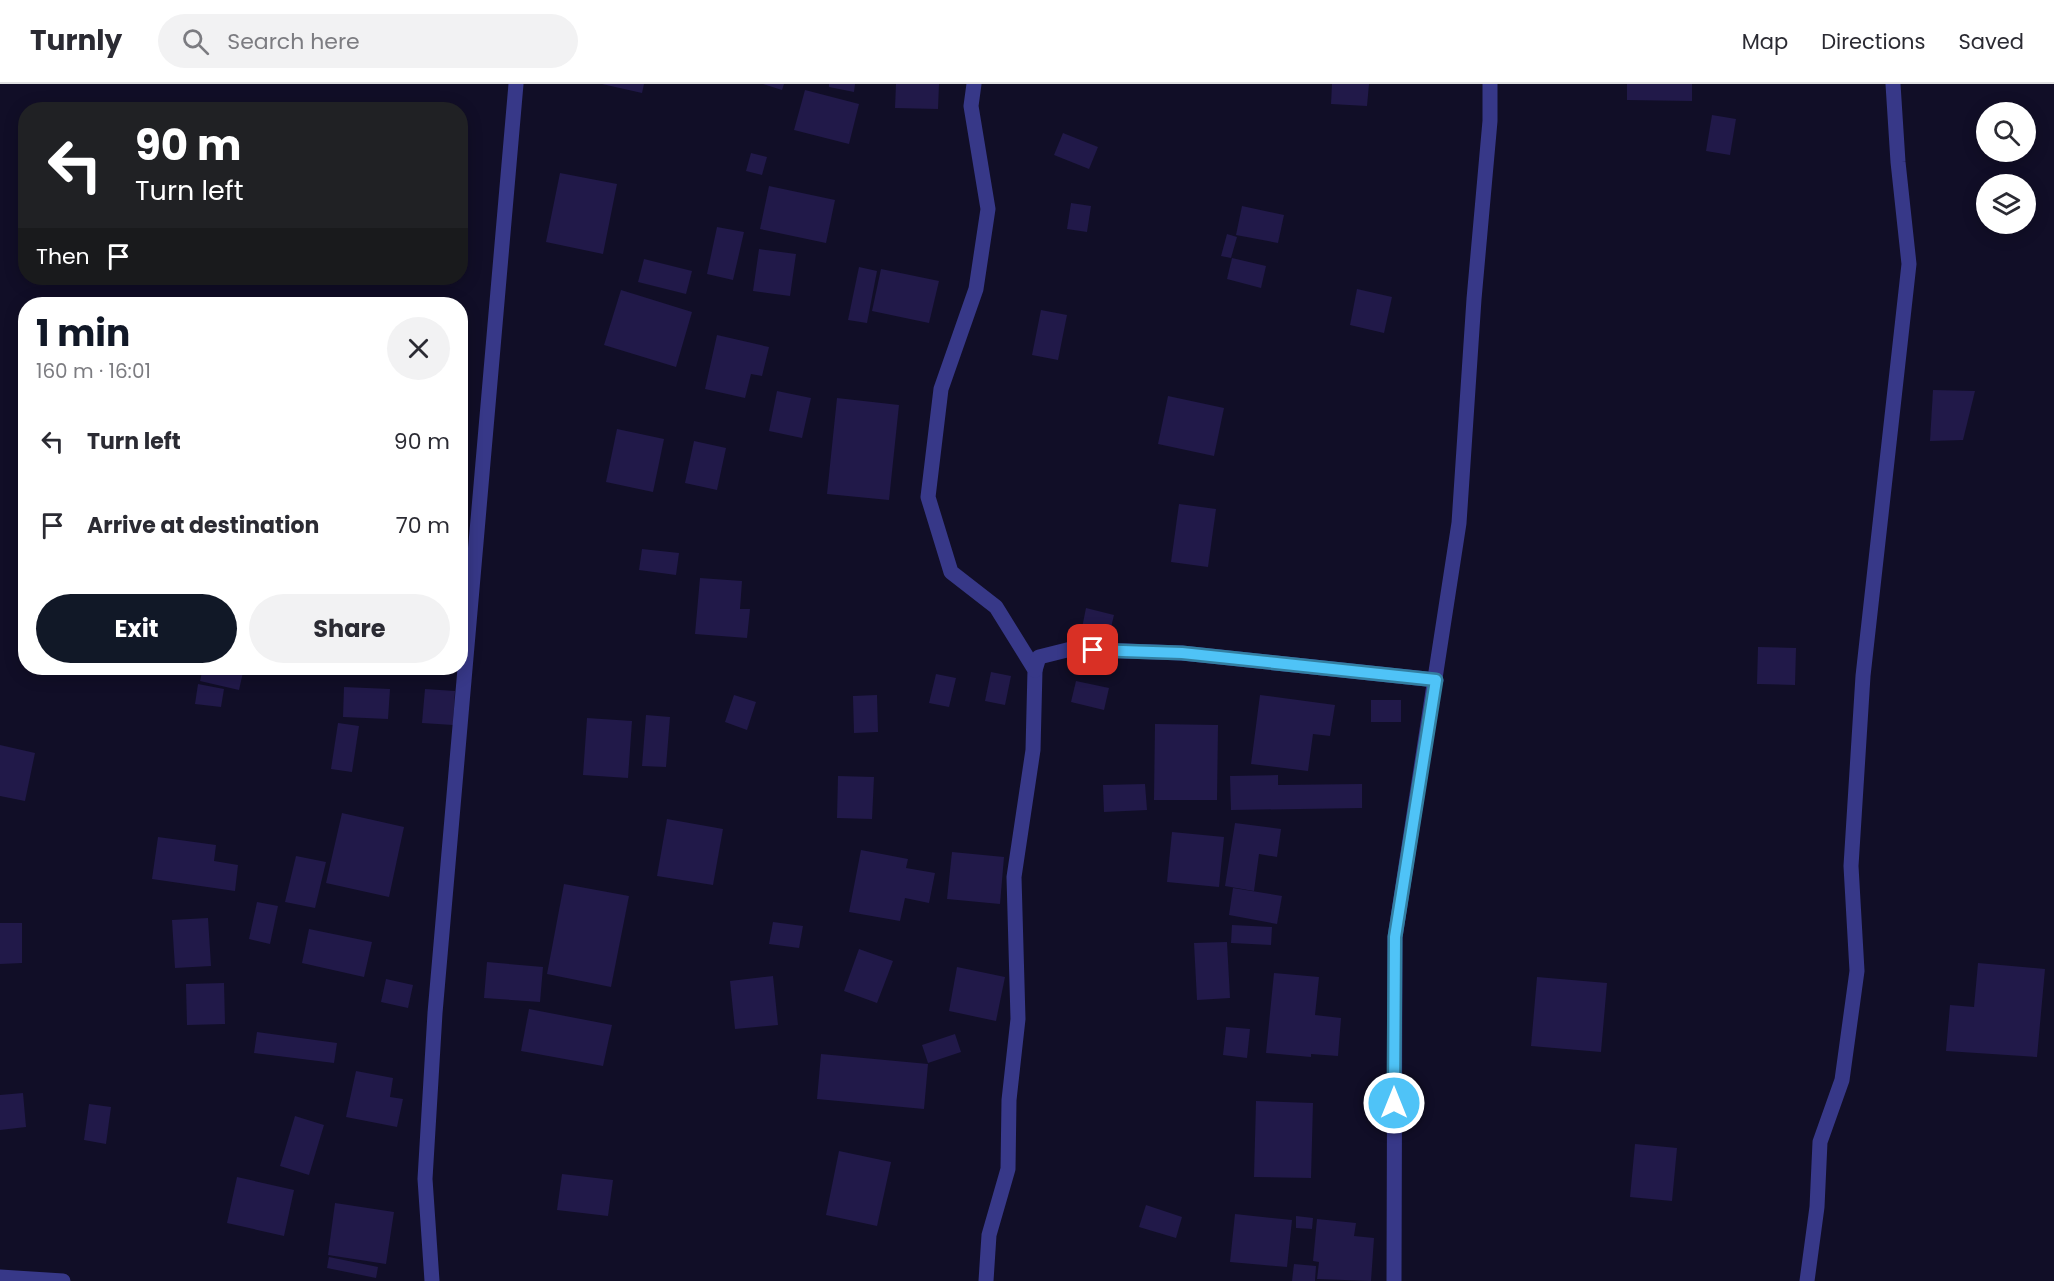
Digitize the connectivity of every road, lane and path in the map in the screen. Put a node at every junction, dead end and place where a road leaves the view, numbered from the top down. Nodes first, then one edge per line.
1 (516, 84) edge
2 (974, 84) edge
3 (1490, 84) edge
4 (1893, 84) edge
5 (468, 635) edge
6 (1035, 670) junction
7 (464, 675) edge
8 (1436, 680) junction
9 (0, 1277) edge
10 (63, 1281) edge
11 (432, 1281) edge
12 (986, 1281) edge
13 (1394, 1281) edge
14 (1807, 1281) edge

1 - 5 street
2 - 6 street
3 - 8 street
4 - 14 street
6 - 8 street
6 - 12 street
7 - 11 street
8 - 13 street
9 - 10 street

